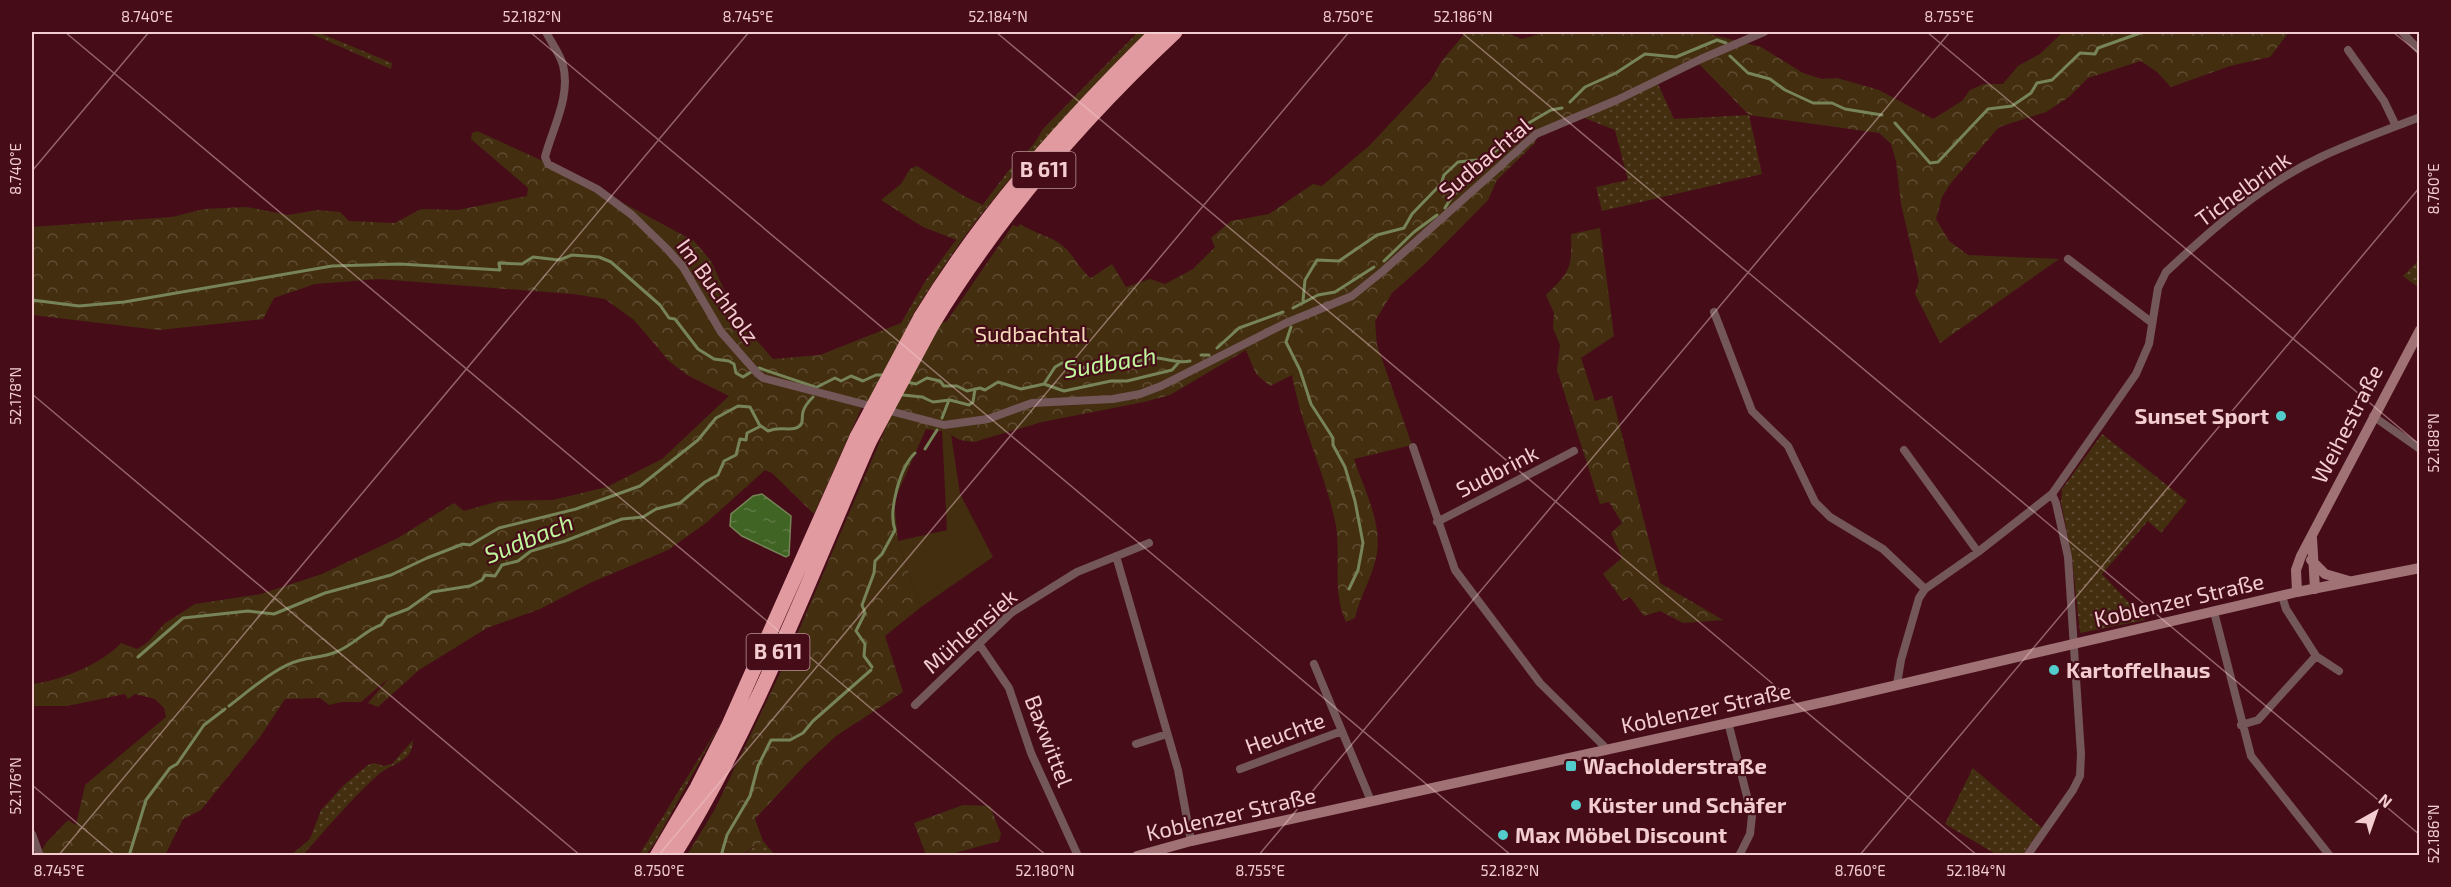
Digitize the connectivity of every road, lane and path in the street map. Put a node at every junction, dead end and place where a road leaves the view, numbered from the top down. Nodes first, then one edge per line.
1 (546, 32) edge
2 (1157, 32) edge
3 (1175, 32) edge
4 (1764, 32) edge
5 (2402, 32) edge
6 (2348, 50) dead end
7 (2420, 51) edge
8 (2420, 117) edge
9 (2397, 126) junction
10 (2068, 259) dead end
11 (1713, 312) dead end
12 (927, 320) junction
13 (2151, 322) junction
14 (2420, 330) edge
15 (2373, 416) junction
16 (905, 417) joint
17 (863, 440) junction
18 (1413, 447) dead end
19 (2420, 449) edge
20 (1904, 450) dead end
21 (1574, 451) dead end
22 (2052, 494) junction
23 (1437, 522) junction
24 (2312, 537) junction
25 (1149, 543) dead end
26 (1978, 552) junction
27 (1116, 556) junction
28 (2311, 560) junction
29 (2420, 568) edge
30 (2350, 581) junction
31 (1925, 589) junction
32 (2315, 589) junction
33 (2297, 592) junction
34 (2282, 596) junction
35 (2214, 612) junction
36 (980, 644) junction
37 (2073, 645) junction
38 (2316, 656) junction
39 (1314, 663) dead end
40 (2339, 671) dead end
41 (1898, 684) junction
42 (915, 705) dead end
43 (1728, 722) junction
44 (2241, 725) junction
45 (1342, 731) junction
46 (1167, 734) junction
47 (1136, 744) dead end
48 (1608, 750) junction
49 (1240, 769) dead end
50 (1371, 801) junction
51 (32, 834) edge
52 (1191, 841) junction
53 (40, 855) edge
54 (657, 855) edge
55 (674, 855) edge
56 (1078, 855) edge
57 (1137, 855) edge
58 (1739, 855) edge
59 (2027, 855) edge
60 (2330, 855) edge

1 - 16 street, Im Buchholz
2 - 12 highway, B 611
3 - 12 highway, B 611
4 - 16 street, Sudbachtal
5 - 7 street
6 - 9 street
8 - 9 street, Tichelbrink
9 - 13 street, Tichelbrink
10 - 13 street
11 - 31 street
12 - 17 highway, B 611, bridge
13 - 22 street, Tichelbrink
14 - 15 main road, Weihestraße
15 - 19 street
15 - 24 main road, Weihestraße
17 - 54 highway, B 611
17 - 55 highway, B 611
18 - 23 street
20 - 26 street
21 - 23 street, Sudbrink
22 - 26 street, Tichelbrink
22 - 37 street
23 - 48 street
24 - 28 main road, Weihestraße
24 - 33 main road, Weihestraße
25 - 27 street, Mühlensiek
26 - 31 street, Tichelbrink
27 - 36 street, Mühlensiek
27 - 46 street
28 - 30 main road
28 - 32 main road, Weihestraße
29 - 30 main road, Koblenzer Straße
30 - 32 main road, Koblenzer Straße
31 - 41 street
32 - 33 main road, Koblenzer Straße
33 - 34 main road, Koblenzer Straße
34 - 35 main road, Koblenzer Straße
34 - 38 street, Koblenzer Straße
35 - 37 main road, Koblenzer Straße
35 - 44 street
36 - 42 street, Mühlensiek
36 - 56 street, Baxwittel
37 - 41 main road, Koblenzer Straße
37 - 59 street
38 - 40 street, Koblenzer Straße
38 - 44 street
39 - 45 street, Heuchte
41 - 43 main road, Koblenzer Straße
43 - 48 main road, Koblenzer Straße
43 - 58 street
44 - 60 street
45 - 49 street, Heuchte
45 - 50 street, Heuchte
46 - 47 street
46 - 52 street
48 - 50 main road, Koblenzer Straße
50 - 52 main road, Koblenzer Straße
51 - 53 street
52 - 57 main road, Koblenzer Straße

